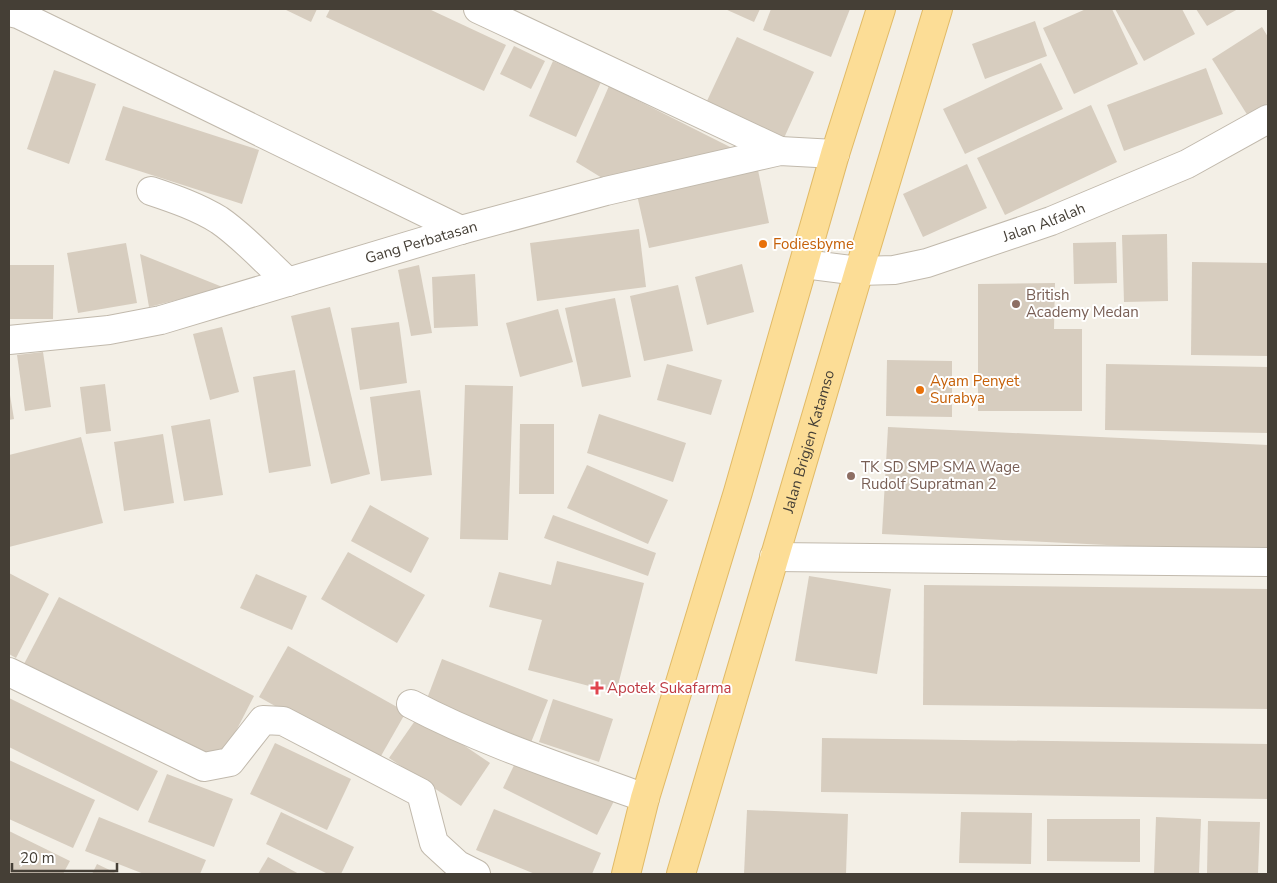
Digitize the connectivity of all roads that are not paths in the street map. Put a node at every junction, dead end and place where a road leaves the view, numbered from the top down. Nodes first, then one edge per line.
1 (478, 9) edge
2 (881, 9) edge
3 (938, 9) edge
4 (9, 12) edge
5 (1268, 119) edge
6 (780, 151) junction
7 (835, 154) junction
8 (152, 191) dead end
9 (461, 230) junction
10 (804, 264) junction
11 (859, 271) junction
12 (288, 282) junction
13 (9, 340) edge
14 (774, 557) junction
15 (1268, 562) edge
16 (9, 672) edge
17 (411, 704) dead end
18 (645, 798) junction
19 (476, 874) edge
20 (626, 874) edge
21 (681, 874) edge

1 - 6 street
2 - 7 main road
3 - 11 main road, Jalan Brigjen Katamso
4 - 9 street
5 - 11 street, Jalan Alfalah
6 - 7 street, Gang Perbatasan
6 - 9 street, Gang Perbatasan
7 - 10 main road
8 - 12 street
9 - 12 street, Gang Perbatasan
10 - 11 street, Jalan Alfalah
10 - 18 main road
11 - 14 main road, Jalan Brigjen Katamso
12 - 13 street, Gang Perbatasan
14 - 15 street
14 - 21 main road, Jalan Brigjen Katamso
16 - 19 street
17 - 18 street
18 - 20 main road

